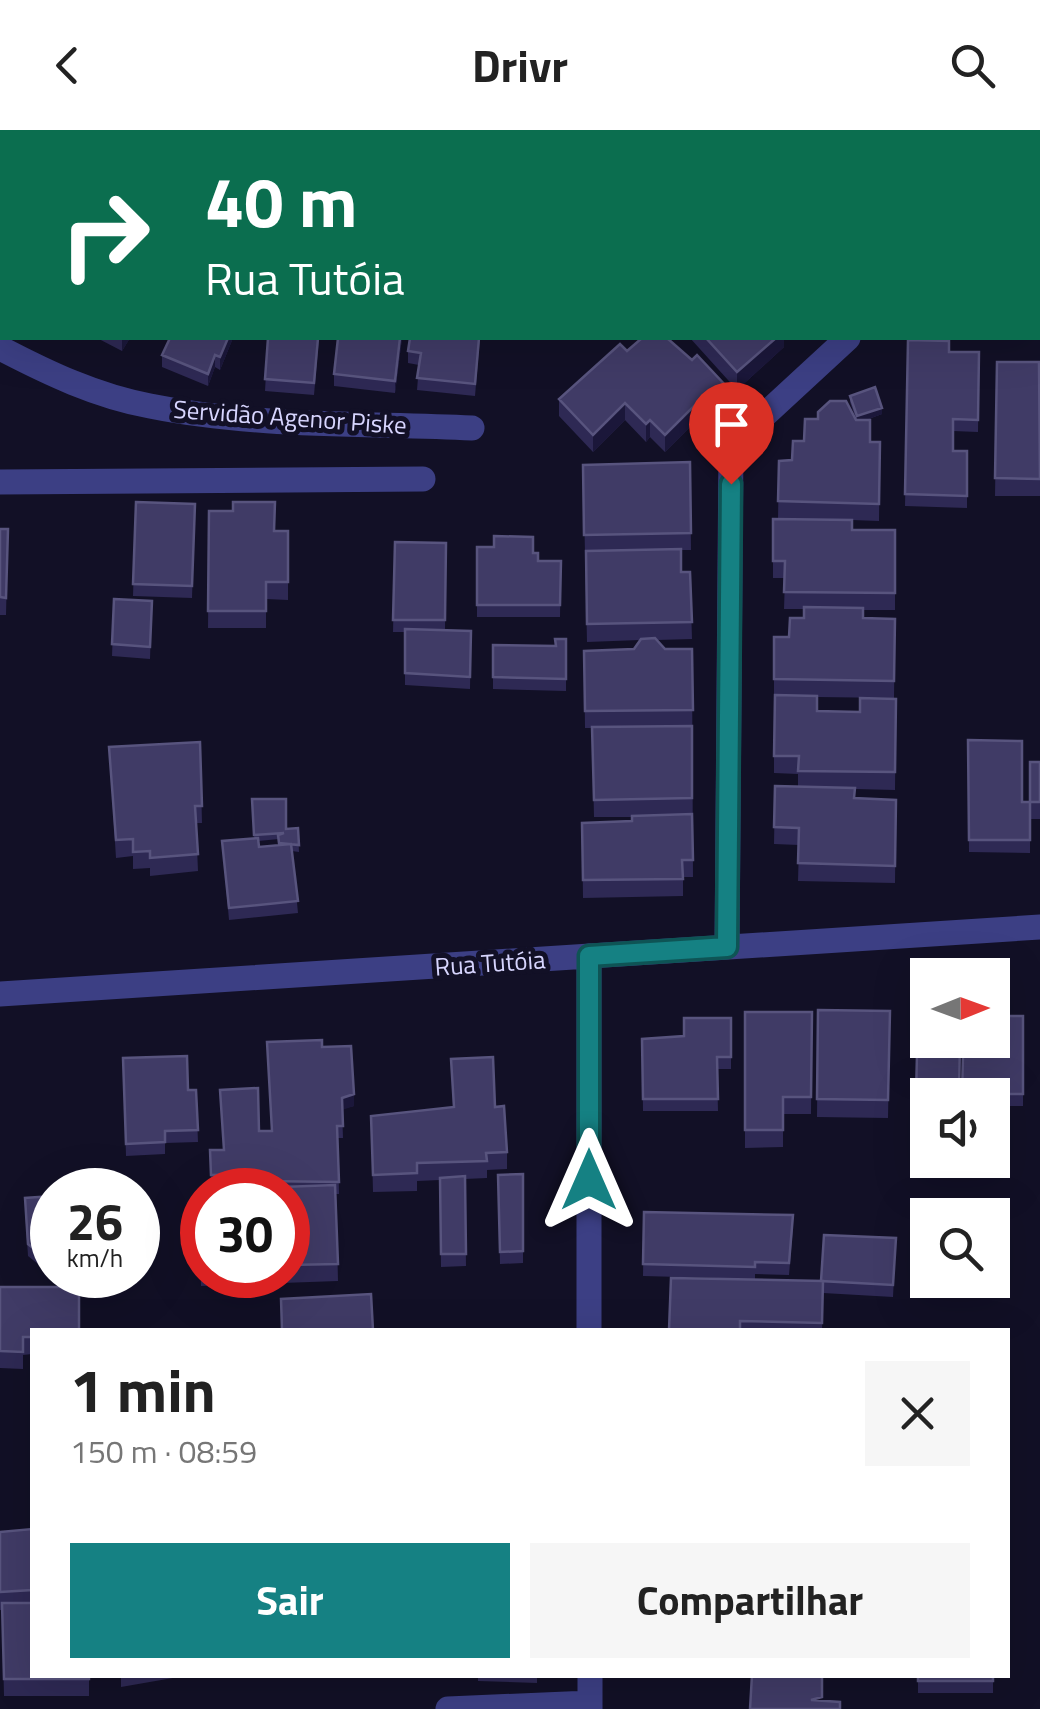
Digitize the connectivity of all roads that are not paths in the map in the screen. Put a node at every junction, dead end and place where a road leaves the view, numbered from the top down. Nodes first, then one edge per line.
1 (846, 340) edge
2 (0, 348) edge
3 (472, 428) dead end
4 (422, 479) dead end
5 (0, 482) edge
6 (1040, 927) edge
7 (727, 947) junction
8 (589, 956) junction
9 (0, 994) edge
10 (590, 1328) edge
11 (590, 1678) edge
12 (590, 1706) edge
13 (448, 1709) edge

1 - 7 street
2 - 3 street, Servidão Agenor Piske
4 - 5 street
6 - 7 street, Rua Tutóia
7 - 8 street, Rua Tutóia
8 - 9 street, Rua Tutóia
8 - 10 street
11 - 12 street
12 - 13 street

